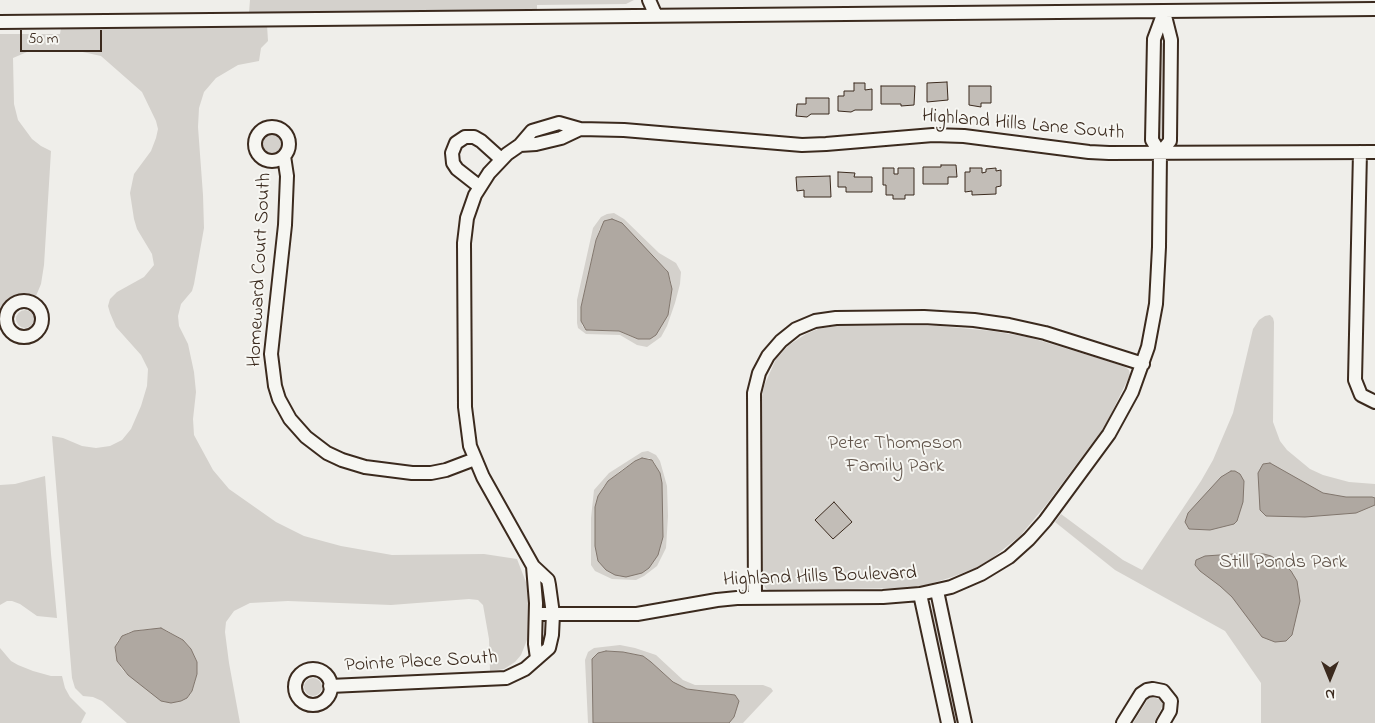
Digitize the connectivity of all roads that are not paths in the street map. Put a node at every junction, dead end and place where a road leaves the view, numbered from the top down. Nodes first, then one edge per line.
1 (649, 0) edge
2 (662, 0) edge
3 (1375, 10) edge
4 (1164, 12) junction
5 (656, 16) junction
6 (0, 22) edge
7 (1360, 152) junction
8 (1375, 152) edge
9 (1160, 153) junction
10 (284, 156) dead end
11 (502, 159) junction
12 (480, 187) junction
13 (1143, 364) junction
14 (1375, 402) edge
15 (475, 459) junction
16 (532, 566) junction
17 (937, 591) junction
18 (920, 594) junction
19 (755, 598) junction
20 (536, 614) junction
21 (553, 614) junction
22 (537, 658) junction
23 (330, 686) dead end
24 (948, 723) edge
25 (965, 723) edge
26 (1123, 723) edge
27 (1163, 723) edge

1 - 5 street
2 - 5 street
3 - 4 street
4 - 5 street
4 - 9 street, Highland Hills Boulevard
4 - 9 street, Highland Hills Boulevard
5 - 6 street
7 - 8 street, Highland Hills Lane South
7 - 9 street, Highland Hills Lane South
7 - 14 street
9 - 11 street, Highland Hills Lane South
9 - 13 street, Highland Hills Boulevard
10 - 15 street, Homeward Court South
11 - 12 street, Highland Hills Lane South
11 - 12 street
12 - 15 street, Highland Hills Lane South
13 - 17 street, Highland Hills Boulevard
13 - 19 street
15 - 16 street, Highland Hills Lane South
16 - 20 street, Highland Hills Lane South
16 - 21 street, Highland Hills Lane South
17 - 18 street, Highland Hills Boulevard
17 - 25 street
18 - 19 street, Highland Hills Boulevard
18 - 24 street
19 - 21 street, Highland Hills Boulevard
20 - 21 street, Highland Hills Boulevard
20 - 22 street
21 - 22 street, Pointe Place South
22 - 23 street, Pointe Place South
26 - 27 street

